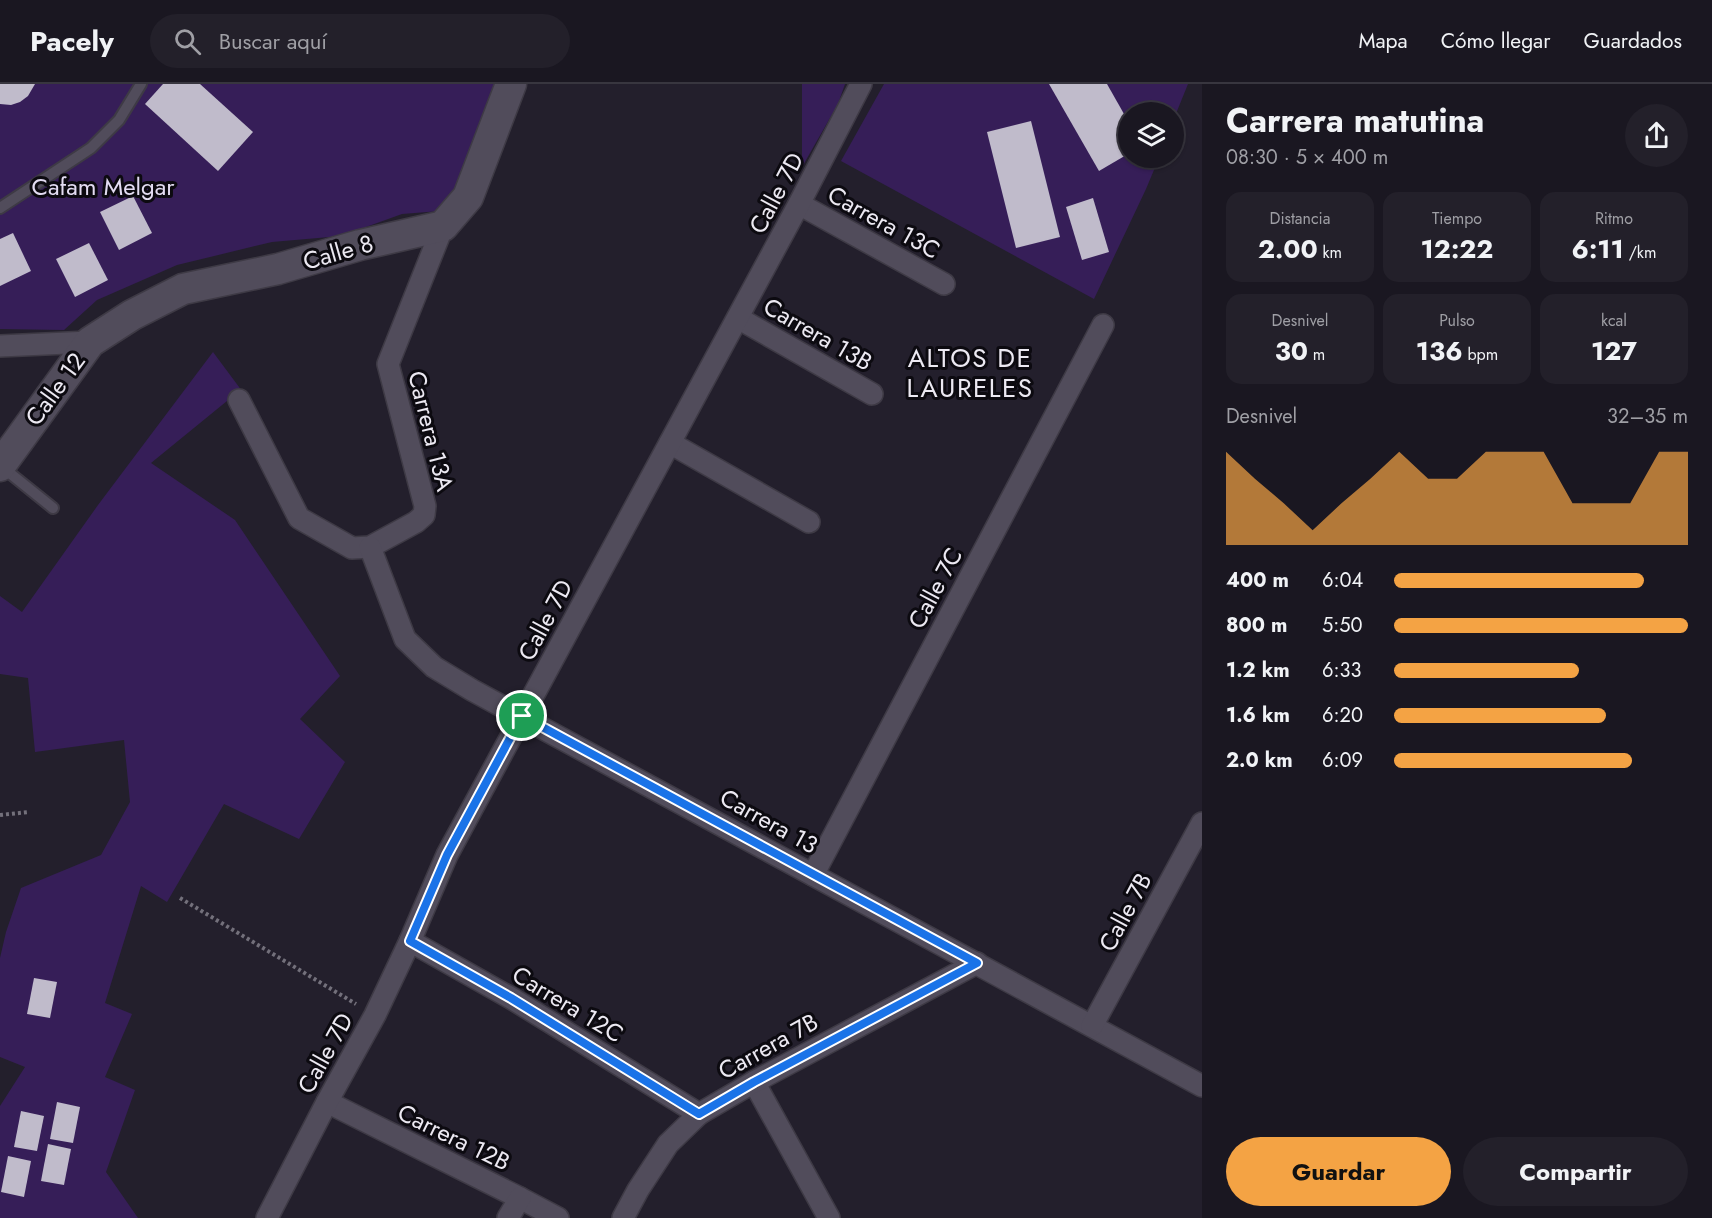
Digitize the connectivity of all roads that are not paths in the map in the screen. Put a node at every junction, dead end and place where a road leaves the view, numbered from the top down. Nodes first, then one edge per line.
1 (141, 84) edge
2 (511, 84) edge
3 (861, 84) edge
4 (799, 204) junction
5 (0, 208) edge
6 (443, 226) junction
7 (944, 284) dead end
8 (738, 318) junction
9 (1103, 325) dead end
10 (90, 342) junction
11 (0, 346) edge
12 (872, 394) dead end
13 (239, 400) dead end
14 (670, 443) junction
15 (0, 466) edge
16 (53, 508) dead end
17 (808, 522) dead end
18 (370, 547) junction
19 (522, 716) junction
20 (1202, 823) edge
21 (813, 875) junction
22 (410, 941) junction
23 (977, 963) junction
24 (1092, 1026) junction
25 (754, 1082) junction
26 (1202, 1086) edge
27 (327, 1102) junction
28 (699, 1114) junction
29 (520, 1198) junction
30 (267, 1218) edge
31 (508, 1218) edge
32 (558, 1218) edge
33 (623, 1218) edge
34 (829, 1218) edge

1 - 5 lane
2 - 6 main road
3 - 4 street, Calle 7D
4 - 7 street, Carrera 13C
4 - 8 street, Calle 7D
6 - 10 main road, Calle 8
6 - 18 street, Carrera 13A
8 - 12 street, Carrera 13B
8 - 14 street, Calle 7D
9 - 21 street, Calle 7C
10 - 11 street
10 - 15 main road, Calle 12
13 - 18 street
14 - 17 street
14 - 19 street, Calle 7D
15 - 16 lane
18 - 19 street, Carrera 13
19 - 21 street, Carrera 13
19 - 22 street, Calle 7D
20 - 24 street, Calle 7B
21 - 23 street, Carrera 13
22 - 27 street, Calle 7D
22 - 28 street, Carrera 12C
23 - 24 street, Carrera 13
23 - 25 street, Carrera 7B
24 - 26 street, Carrera 13
25 - 28 street, Carrera 7B
25 - 34 street
27 - 29 street, Carrera 12B
27 - 30 street, Calle 7D
28 - 33 street, Carrera 7B
29 - 31 street
29 - 32 street, Carrera 12B

